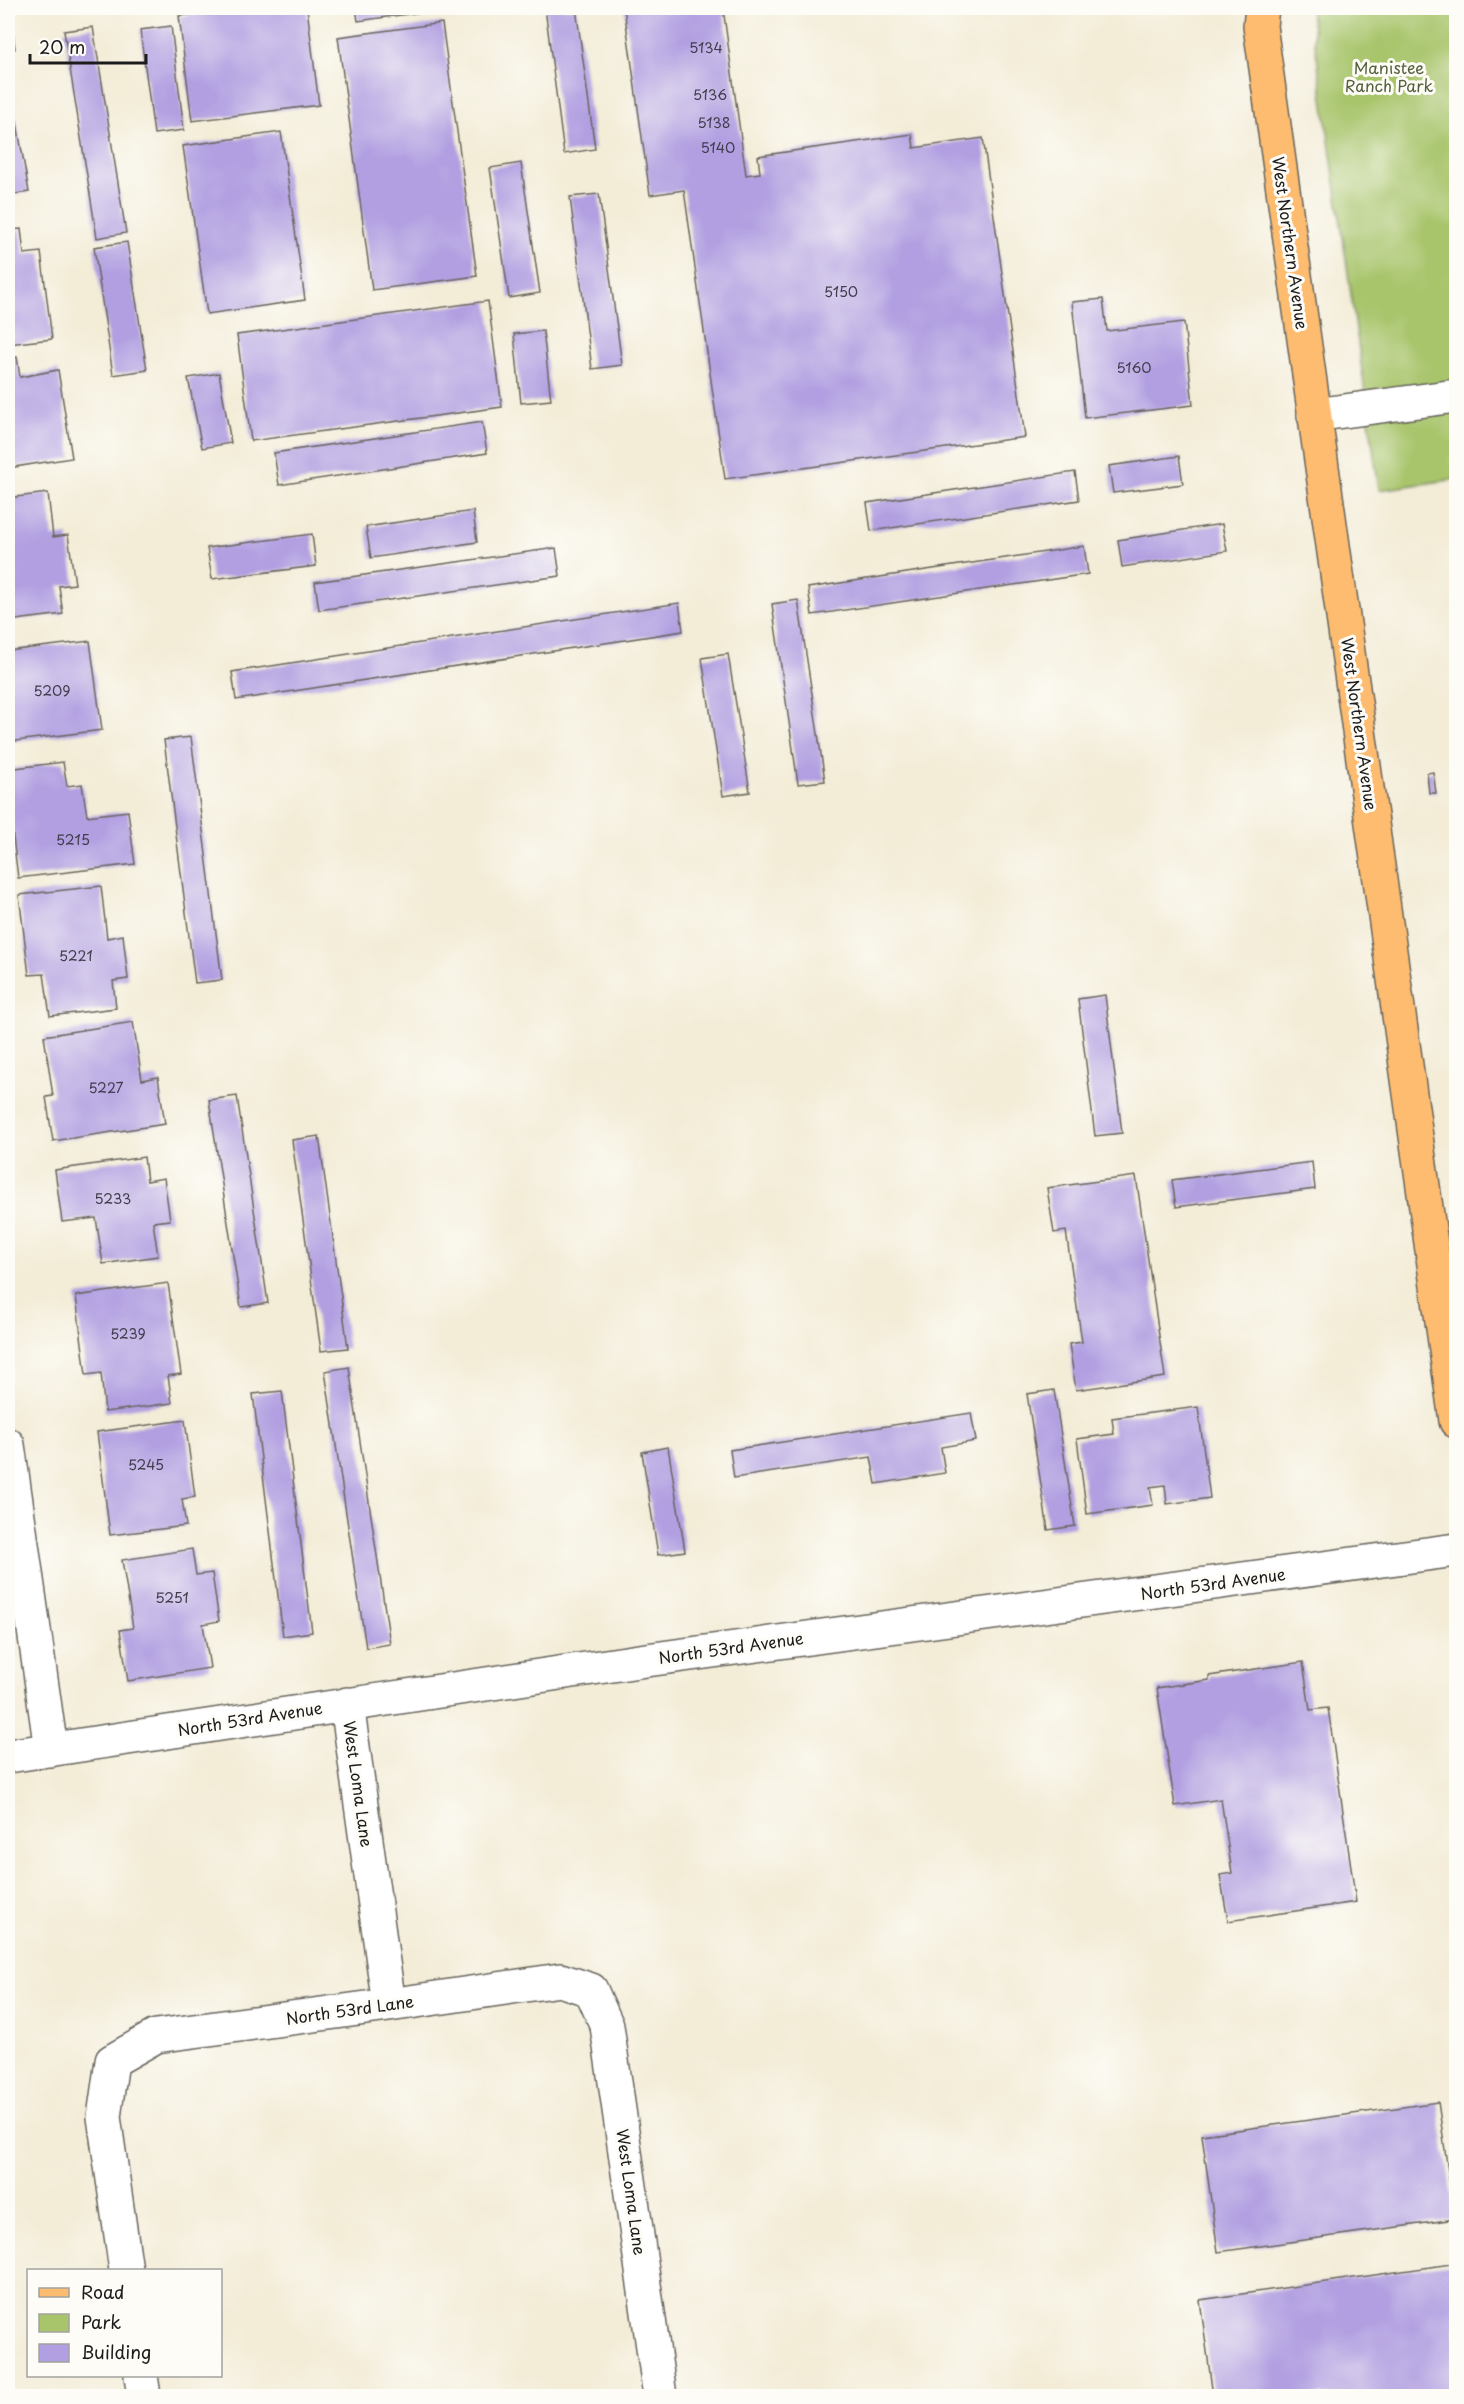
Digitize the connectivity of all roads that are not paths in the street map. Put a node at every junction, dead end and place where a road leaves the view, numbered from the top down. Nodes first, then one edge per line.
1 (1257, 14) edge
2 (1456, 396) edge
3 (1314, 416) junction
4 (1456, 1421) edge
5 (8, 1445) edge
6 (1456, 1550) edge
7 (346, 1704) junction
8 (51, 1750) junction
9 (8, 1756) edge
10 (591, 1990) joint
11 (389, 2005) junction
12 (126, 2269) edge
13 (141, 2377) edge
14 (144, 2397) edge
15 (660, 2397) edge

1 - 3 main road, West Northern Avenue
2 - 3 street
3 - 4 main road, West Northern Avenue
5 - 8 street
6 - 7 street, North 53rd Avenue
7 - 8 street, North 53rd Avenue
7 - 11 street, West Loma Lane
8 - 9 street, North 53rd Avenue
10 - 11 street, North 53rd Lane
10 - 15 street, West Loma Lane
11 - 12 street, North 53rd Lane
13 - 14 street

